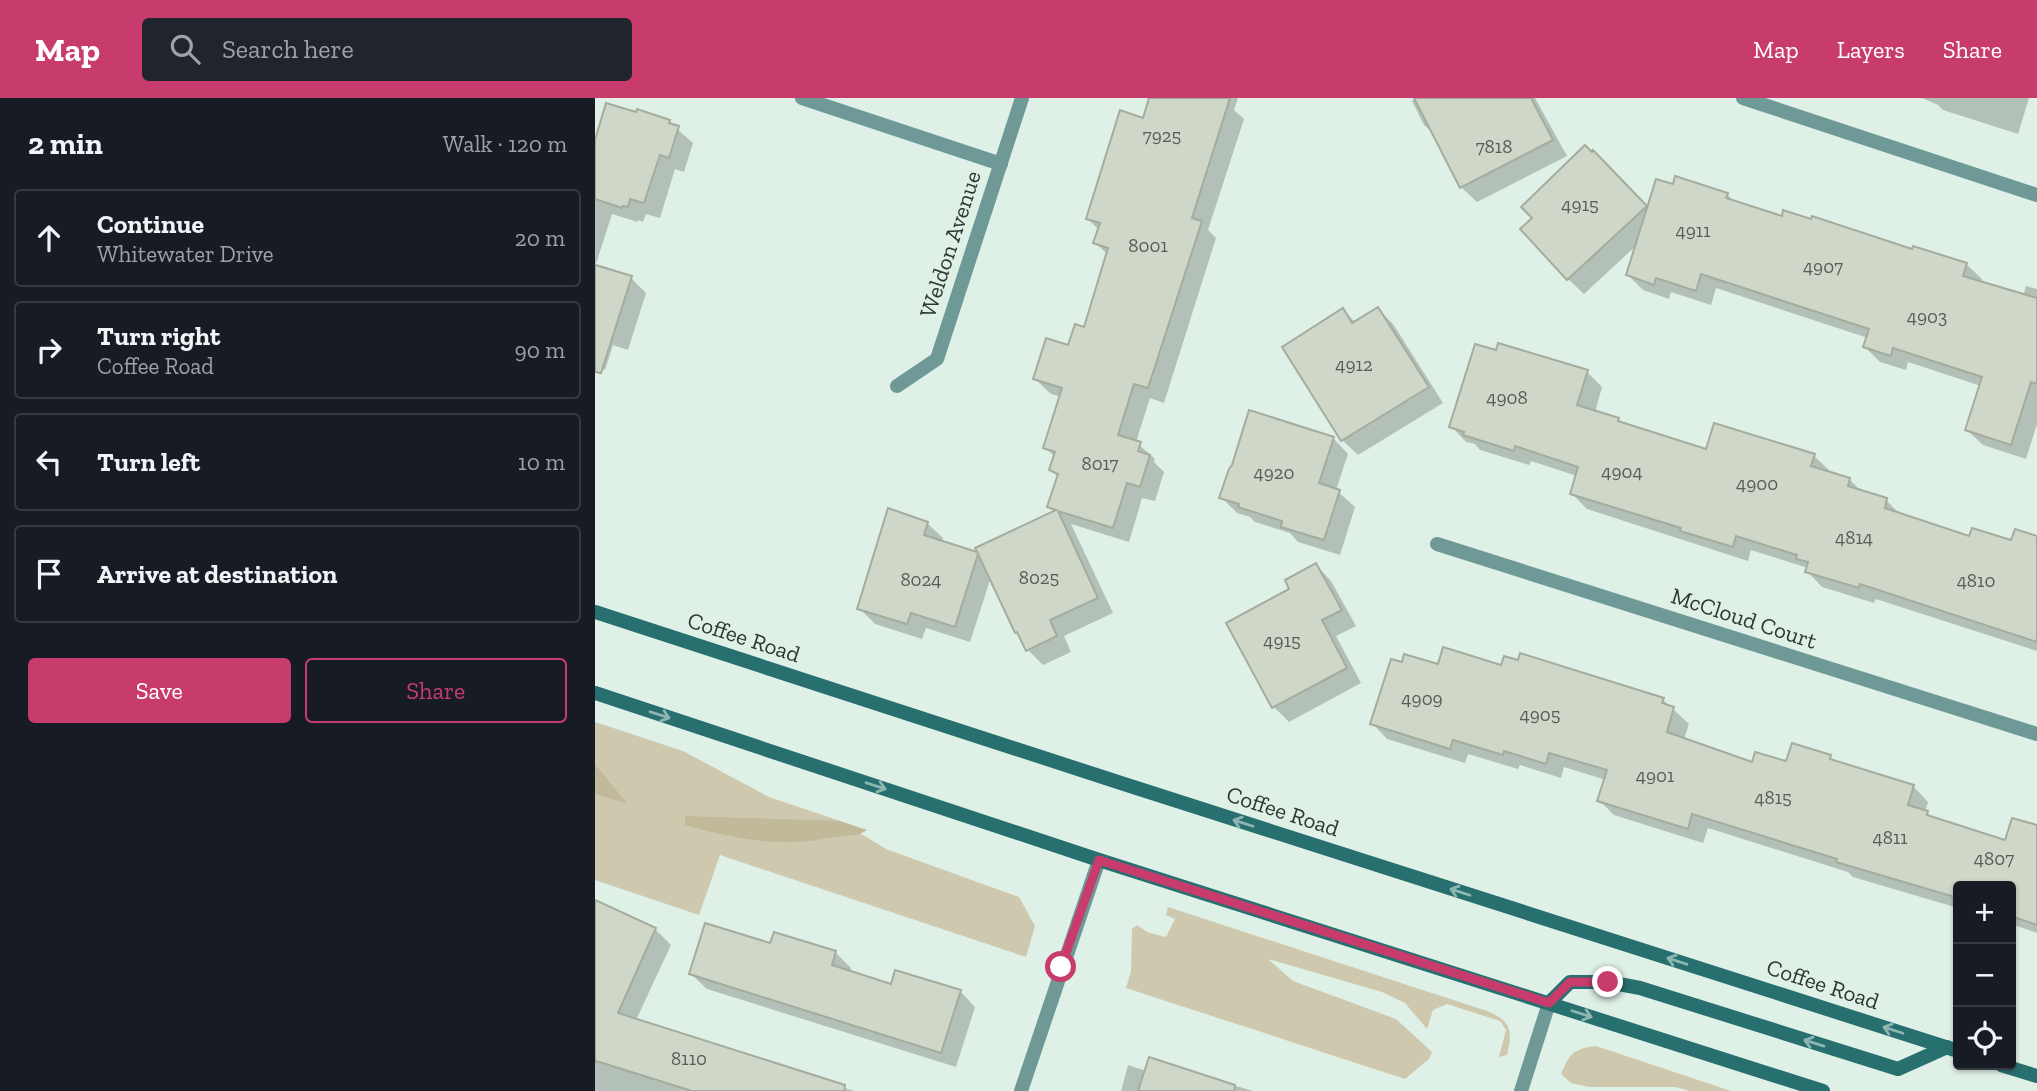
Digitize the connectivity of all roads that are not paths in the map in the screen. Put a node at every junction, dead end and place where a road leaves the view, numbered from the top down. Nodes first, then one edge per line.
1 (802, 98) edge
2 (1022, 98) edge
3 (1742, 98) edge
4 (1001, 164) junction
5 (2037, 195) edge
6 (897, 386) dead end
7 (1437, 544) dead end
8 (595, 612) edge
9 (595, 693) edge
10 (2037, 734) edge
11 (1099, 860) junction
12 (1549, 1003) junction
13 (1953, 1049) edge
14 (2016, 1070) edge
15 (2037, 1076) edge
16 (1021, 1091) edge
17 (1521, 1091) edge
18 (1823, 1091) edge

1 - 4 street
2 - 4 street, Weldon Avenue
3 - 5 street
4 - 6 street, Weldon Avenue
7 - 10 street, McCloud Court
13 -> 8 main road, Coffee Road
9 -> 11 main road
11 - 12 main road
11 - 16 street
13 -> 12 main road
12 - 17 street
12 -> 18 main road
14 - 15 main road

